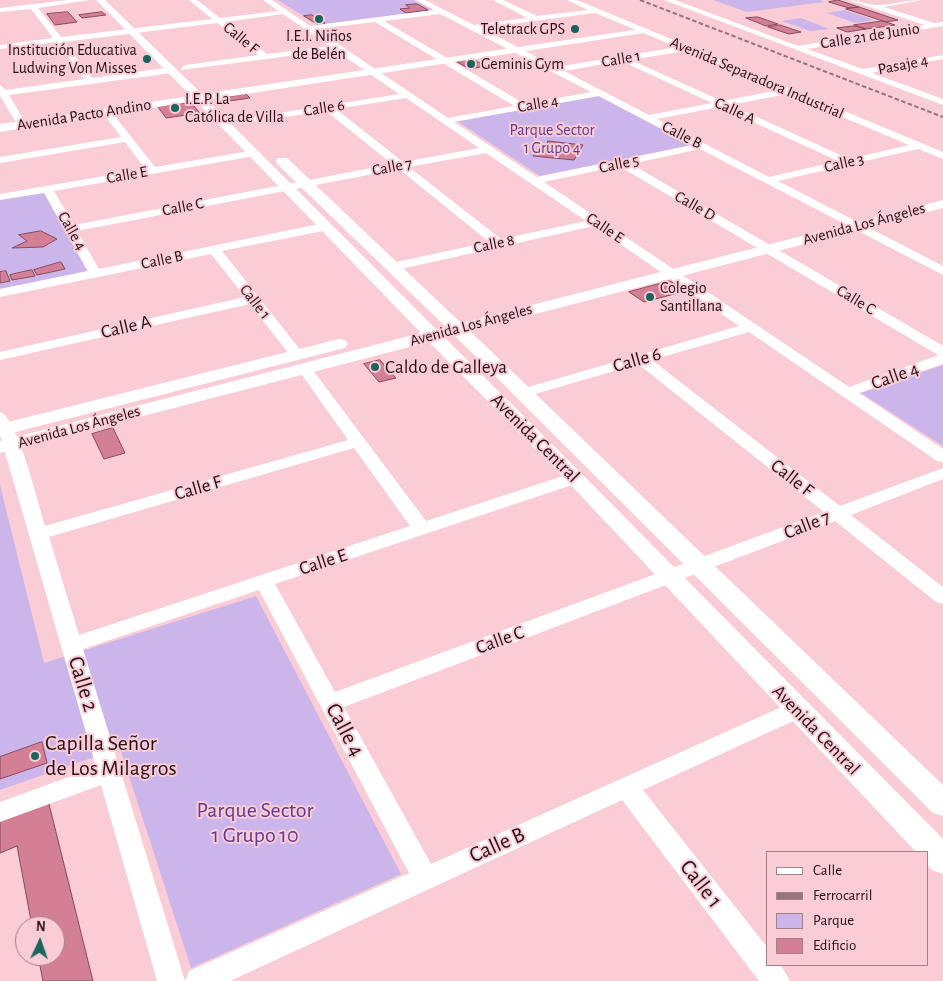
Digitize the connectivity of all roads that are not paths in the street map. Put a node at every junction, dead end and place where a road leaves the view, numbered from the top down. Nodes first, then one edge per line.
1 (86, 0) edge
2 (100, 0) edge
3 (112, 0) edge
4 (193, 0) edge
5 (267, 0) edge
6 (420, 0) edge
7 (497, 0) edge
8 (571, 0) edge
9 (668, 0) edge
10 (852, 0) edge
11 (918, 0) edge
12 (33, 6) junction
13 (874, 7) junction
14 (0, 10) edge
15 (596, 10) junction
16 (442, 11) junction
17 (285, 12) junction
18 (536, 19) junction
19 (218, 20) junction
20 (377, 20) junction
21 (940, 26) edge
22 (309, 28) junction
23 (474, 28) junction
24 (639, 29) junction
25 (138, 30) junction
26 (59, 40) junction
27 (0, 47) edge
28 (336, 47) junction
29 (512, 48) junction
30 (686, 48) junction
31 (797, 48) junction
32 (265, 57) junction
33 (442, 58) junction
34 (623, 59) junction
35 (941, 59) edge
36 (177, 64) junction
37 (370, 69) junction
38 (556, 70) junction
39 (863, 72) junction
40 (90, 81) junction
41 (2, 90) edge
42 (204, 90) junction
43 (789, 91) junction
44 (600, 93) junction
45 (408, 95) junction
46 (943, 102) edge
47 (721, 104) junction
48 (523, 107) junction
49 (328, 108) junction
50 (108, 112) junction
51 (648, 118) junction
52 (18, 119) junction
53 (446, 121) junction
54 (0, 122) edge
55 (242, 122) junction
56 (0, 128) edge
57 (128, 139) junction
58 (702, 146) junction
59 (919, 146) junction
60 (488, 149) junction
61 (255, 152) junction
62 (943, 156) edge
63 (0, 160) edge
64 (848, 162) junction
65 (621, 163) junction
66 (400, 166) junction
67 (152, 170) junction
68 (768, 180) junction
69 (535, 181) junction
70 (296, 185) junction
71 (47, 189) junction
72 (943, 192) edge
73 (0, 197) edge
74 (943, 204) edge
75 (840, 218) junction
76 (596, 222) junction
77 (856, 226) junction
78 (324, 227) junction
79 (70, 229) junction
80 (752, 240) junction
81 (498, 244) junction
82 (214, 249) junction
83 (768, 249) junction
84 (392, 267) junction
85 (665, 269) junction
86 (943, 271) edge
87 (96, 274) junction
88 (0, 293) edge
89 (253, 299) junction
90 (451, 323) junction
91 (750, 327) junction
92 (426, 330) junction
93 (943, 352) edge
94 (0, 356) edge
95 (641, 359) junction
96 (943, 359) edge
97 (301, 362) junction
98 (848, 392) junction
99 (523, 393) junction
100 (3, 433) edge
101 (358, 442) junction
102 (943, 457) edge
103 (943, 473) edge
104 (575, 478) junction
105 (837, 514) junction
106 (422, 529) junction
107 (38, 534) junction
108 (701, 566) junction
109 (670, 576) junction
110 (264, 581) junction
111 (943, 597) edge
112 (71, 645) junction
113 (330, 703) junction
114 (796, 710) junction
115 (109, 772) junction
116 (626, 787) junction
117 (943, 804) edge
118 (0, 812) edge
119 (943, 860) edge
120 (424, 878) junction
121 (171, 981) edge
122 (199, 981) edge
123 (776, 981) edge

1 - 12 street
2 - 25 street, Avenida Central
3 - 25 street, Avenida Central
4 - 19 street, Calle F
5 - 17 street, Calle E
6 - 16 street, Calle B
7 - 18 street
8 - 15 street, Avenida Separadora Industrial
9 - 31 street
10 - 13 street
11 - 13 street
12 - 14 street
12 - 26 street
13 - 21 street
15 - 18 street
15 - 24 street, Avenida Separadora Industrial
16 - 20 street
16 - 23 street, Calle B
17 - 19 street
17 - 22 street, Calle E
18 - 23 street
19 - 25 street
19 - 32 street, Calle F
20 - 22 street
20 - 33 street
21 - 31 street, Calle 21 de Junio
22 - 28 street, Calle E
23 - 29 street, Calle B
24 - 29 street, Avenida Pacto Andino
24 - 30 street, Avenida Separadora Industrial
25 - 26 street
25 - 36 street, Avenida Central
26 - 27 street
26 - 40 street
28 - 32 street
28 - 37 street, Calle E
29 - 33 street, Avenida Pacto Andino
29 - 38 street, Calle B
30 - 34 street, Calle 1
30 - 43 street, Avenida Separadora Industrial
31 - 39 street
32 - 36 street
33 - 37 street, Avenida Pacto Andino
33 - 48 street
34 - 38 street, Calle 1
34 - 47 street, Calle A
35 - 39 street, Pasaje 4
36 - 40 street
36 - 42 street, Avenida Central
37 - 42 street, Avenida Pacto Andino
37 - 45 street, Calle E
38 - 44 street, Calle B
39 - 46 street
40 - 41 street
41 - 52 street
42 - 50 street, Avenida Pacto Andino
42 - 52 street, Avenida Pacto Andino
42 - 55 street, Avenida Central
42 - 61 street, Avenida Central
43 - 47 street
43 - 59 street, Avenida Separadora Industrial
44 - 48 street, Calle 4
44 - 51 street, Calle B
45 - 49 street, Calle 6
45 - 53 street, Calle E
47 - 51 street
47 - 64 street, Calle A
48 - 53 street, Calle 4
49 - 55 street, Calle 6
49 - 66 street
50 - 56 street, Avenida Pacto Andino
50 - 57 street
51 - 58 street, Calle B
52 - 54 street, Avenida Pacto Andino
53 - 60 street, Calle E
55 - 70 street, Avenida Central
57 - 63 street
57 - 67 street
58 - 65 street, Calle 5
58 - 68 street, Calle B
59 - 62 street, Avenida Separadora Industrial
59 - 64 street, Calle 3
60 - 66 street, Calle 7
60 - 69 street, Calle E
61 - 67 street, Calle E
61 - 70 street, Avenida Central
64 - 68 street, Calle 3
65 - 69 street, Calle 5
65 - 80 street, Calle D
66 - 70 street, Calle 7
66 - 81 street
67 - 71 street, Calle E
68 - 75 street, Calle B
69 - 76 street, Calle E
70 - 78 street, Avenida Central
70 - 79 street, Calle C
70 - 84 street, Avenida Central
71 - 73 street, Calle E
71 - 79 street, Calle 4
72 - 75 street, Avenida Los Ángeles
74 - 77 street, Avenida Los Ángeles
75 - 77 street, Calle B
75 - 80 street, Avenida Los Ángeles
76 - 81 street, Calle 8
76 - 85 street, Calle E
77 - 83 street, Avenida Los Ángeles
77 - 86 street, Calle B
78 - 82 street, Calle B
78 - 92 street, Avenida Central
79 - 87 street, Calle 4
80 - 83 street, Calle D
80 - 85 street, Avenida Los Ángeles
81 - 84 street, Calle 8
82 - 87 street, Calle B
82 - 89 street, Calle 1
83 - 85 street, Avenida Los Ángeles
83 - 93 street, Calle C
84 - 90 street, Avenida Central
85 - 90 street, Avenida Los Ángeles
85 - 91 street, Calle E
87 - 88 street, Calle B
89 - 94 street, Calle A
89 - 97 street, Calle 1
90 - 92 street, Avenida Los Ángeles
90 - 99 street, Avenida Central
91 - 95 street, Calle 6
91 - 98 street, Calle E
92 - 97 street, Avenida Los Ángeles
92 - 104 street, Avenida Central
95 - 99 street, Calle 6
95 - 105 street, Calle F
96 - 98 street, Calle 4
97 - 100 street, Avenida Los Ángeles
97 - 101 street
98 - 102 street, Calle E
99 - 108 street, Avenida Central
100 - 107 street, Calle 2
101 - 106 street
101 - 107 street, Calle F
103 - 105 street, Calle 7
104 - 106 street, Calle E
104 - 109 street, Avenida Central
105 - 108 street, Calle 7
105 - 111 street, Calle F
106 - 110 street, Calle E
107 - 112 street, Calle 2
108 - 109 street, Calle 7
108 - 117 street, Avenida Central
109 - 113 street, Calle C
109 - 114 street, Avenida Central
110 - 112 street, Calle E
110 - 113 street, Calle 4
112 - 115 street, Calle 2
113 - 120 street, Calle 4
114 - 116 street, Calle B
114 - 119 street, Avenida Central
115 - 118 street
115 - 121 street, Calle 2
116 - 120 street, Calle B
116 - 123 street, Calle 1
120 - 122 street, Calle B

